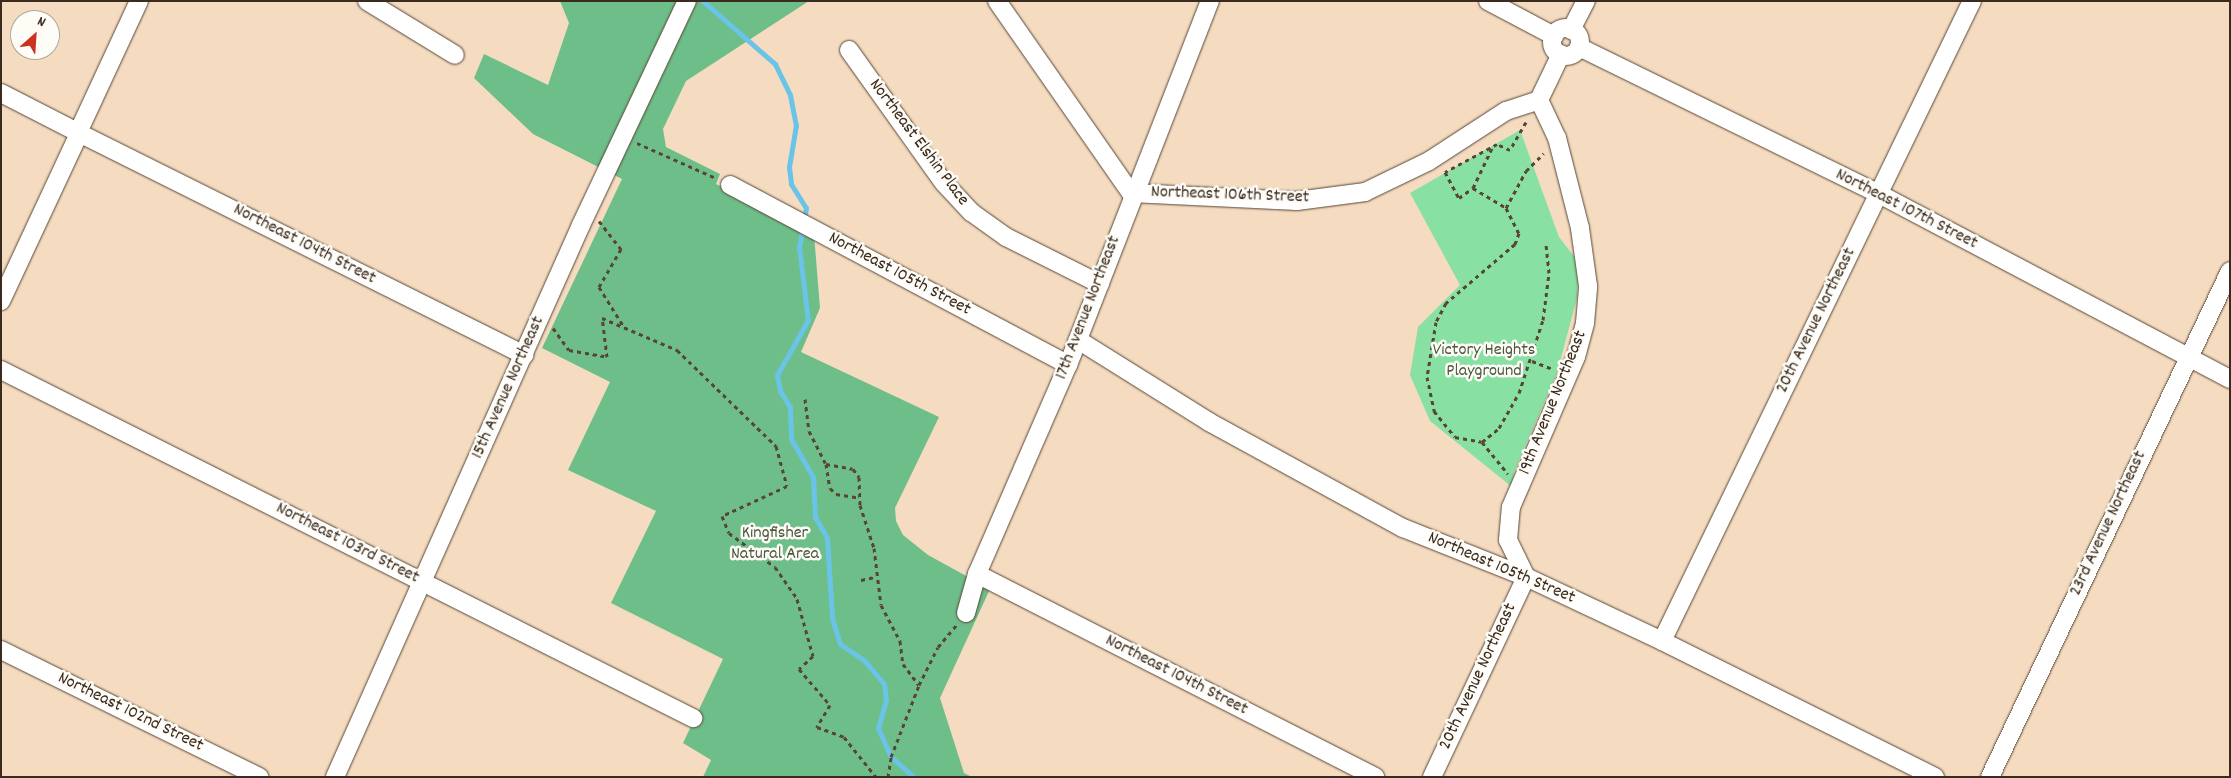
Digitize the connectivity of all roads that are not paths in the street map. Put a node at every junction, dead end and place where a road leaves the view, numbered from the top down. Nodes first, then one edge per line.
1 (140, 1) edge
2 (687, 1) edge
3 (997, 1) edge
4 (1210, 1) edge
5 (1488, 1) edge
6 (1586, 1) edge
7 (1972, 1) edge
8 (374, 3) edge
9 (1572, 30) junction
10 (1554, 36) junction
11 (1579, 47) junction
12 (849, 50) dead end
13 (1561, 54) junction
14 (455, 55) dead end
15 (1, 93) edge
16 (1539, 100) junction
17 (78, 132) junction
18 (730, 185) road end
19 (1131, 192) junction
20 (1878, 194) junction
21 (2230, 270) edge
22 (1100, 284) junction
23 (1, 301) edge
24 (1078, 340) junction
25 (524, 355) junction
26 (2189, 356) junction
27 (1068, 365) junction
28 (1, 370) edge
29 (2230, 379) edge
30 (977, 574) junction
31 (1526, 577) junction
32 (422, 583) junction
33 (966, 613) road end
34 (1662, 641) junction
35 (1, 650) edge
36 (693, 718) dead end
37 (259, 777) edge
38 (335, 777) edge
39 (1375, 777) edge
40 (1432, 777) edge
41 (1935, 777) edge
42 (1990, 777) edge

1 - 17 street
2 - 25 street, 15th Avenue Northeast
3 - 19 street, Northeast 106th Street
4 - 19 street, 17th Avenue Northeast
5 - 10 street
6 - 9 street
7 - 20 street, 20th Avenue Northeast
8 - 14 street
9 - 10 street
9 - 11 street
10 - 13 street
11 - 13 street
11 - 20 street, Northeast 107th Street
12 - 22 street, Northeast Elshin Place
13 - 16 street
15 - 17 street, Northeast 104th Street
16 - 19 street, Northeast 106th Street
16 - 31 street, 19th Avenue Northeast
17 - 23 street
17 - 25 street, Northeast 104th Street
18 - 27 street, Northeast 105th Street
19 - 22 street, 17th Avenue Northeast
20 - 26 street, Northeast 107th Street
20 - 34 street, 20th Avenue Northeast
21 - 26 street, 23rd Avenue Northeast
22 - 24 street, 17th Avenue Northeast
24 - 27 street, 17th Avenue Northeast
24 - 31 street, Northeast 105th Street
25 - 32 street, 15th Avenue Northeast
26 - 29 street, Northeast 107th Street
26 - 42 street, 23rd Avenue Northeast
27 - 30 street, 17th Avenue Northeast
28 - 32 street, Northeast 103rd Street
30 - 33 street, 17th Avenue Northeast
30 - 39 street, Northeast 104th Street
31 - 34 street, Northeast 105th Street
31 - 40 street, 20th Avenue Northeast
32 - 36 street, Northeast 103rd Street
32 - 38 street, 15th Avenue Northeast
34 - 41 street, Northeast 105th Street
35 - 37 street, Northeast 102nd Street

